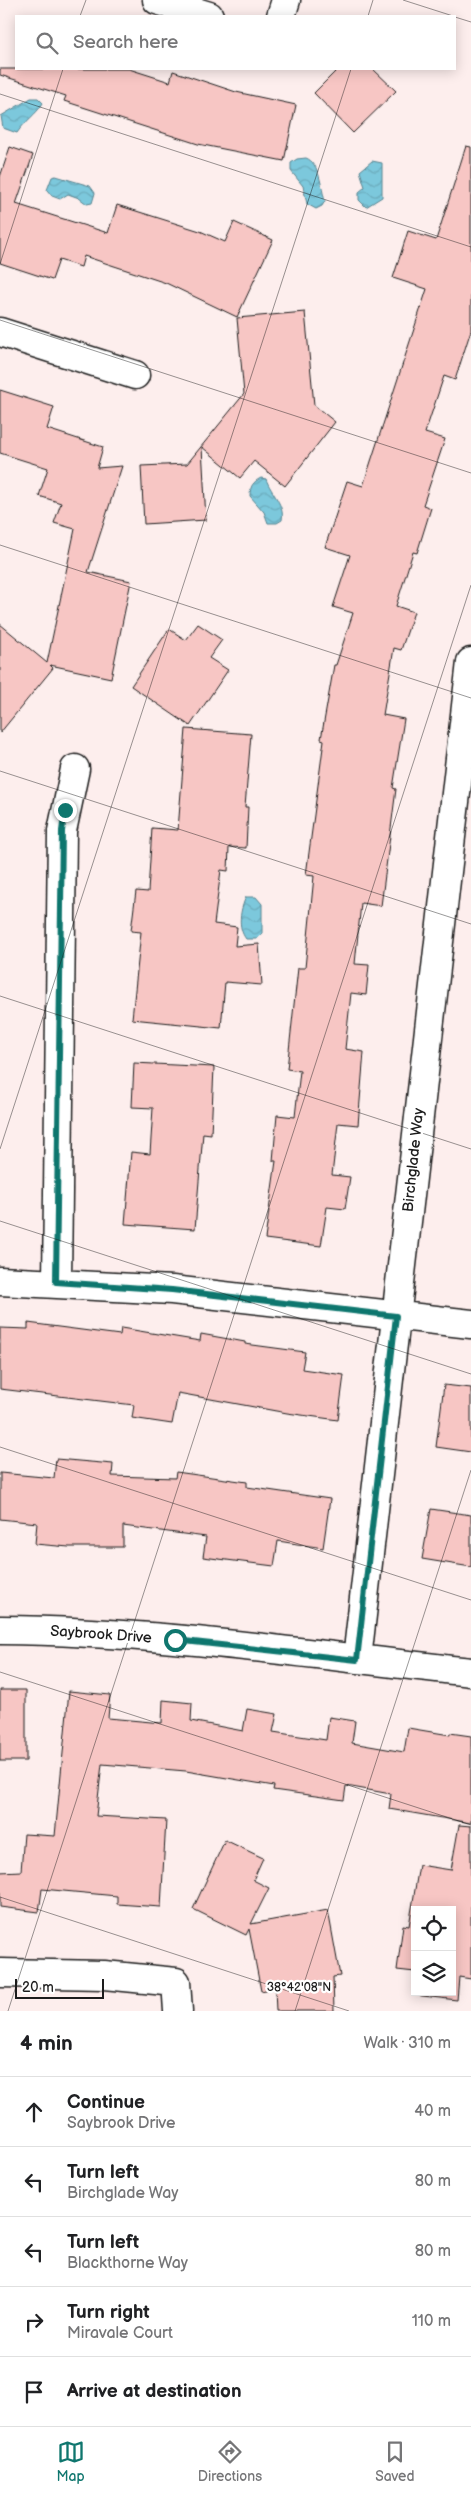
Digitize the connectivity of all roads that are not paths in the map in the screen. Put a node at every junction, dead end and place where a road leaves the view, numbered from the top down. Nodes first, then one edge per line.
1 (156, 0) edge
2 (286, 0) edge
3 (206, 15) edge
4 (281, 15) edge
5 (0, 332) edge
6 (135, 375) dead end
7 (471, 662) edge
8 (75, 769) dead end
9 (0, 1281) edge
10 (56, 1282) junction
11 (396, 1316) junction
12 (471, 1324) edge
13 (0, 1630) edge
14 (357, 1660) junction
15 (471, 1672) edge
16 (0, 1973) edge
17 (178, 2011) edge

1 - 3 street
2 - 4 street
5 - 6 street
7 - 11 street, Birchglade Way
8 - 10 street
9 - 10 street
10 - 11 street
11 - 12 street
11 - 14 street, Birchglade Way
13 - 14 street, Saybrook Drive
14 - 15 street, Saybrook Drive
16 - 17 street

